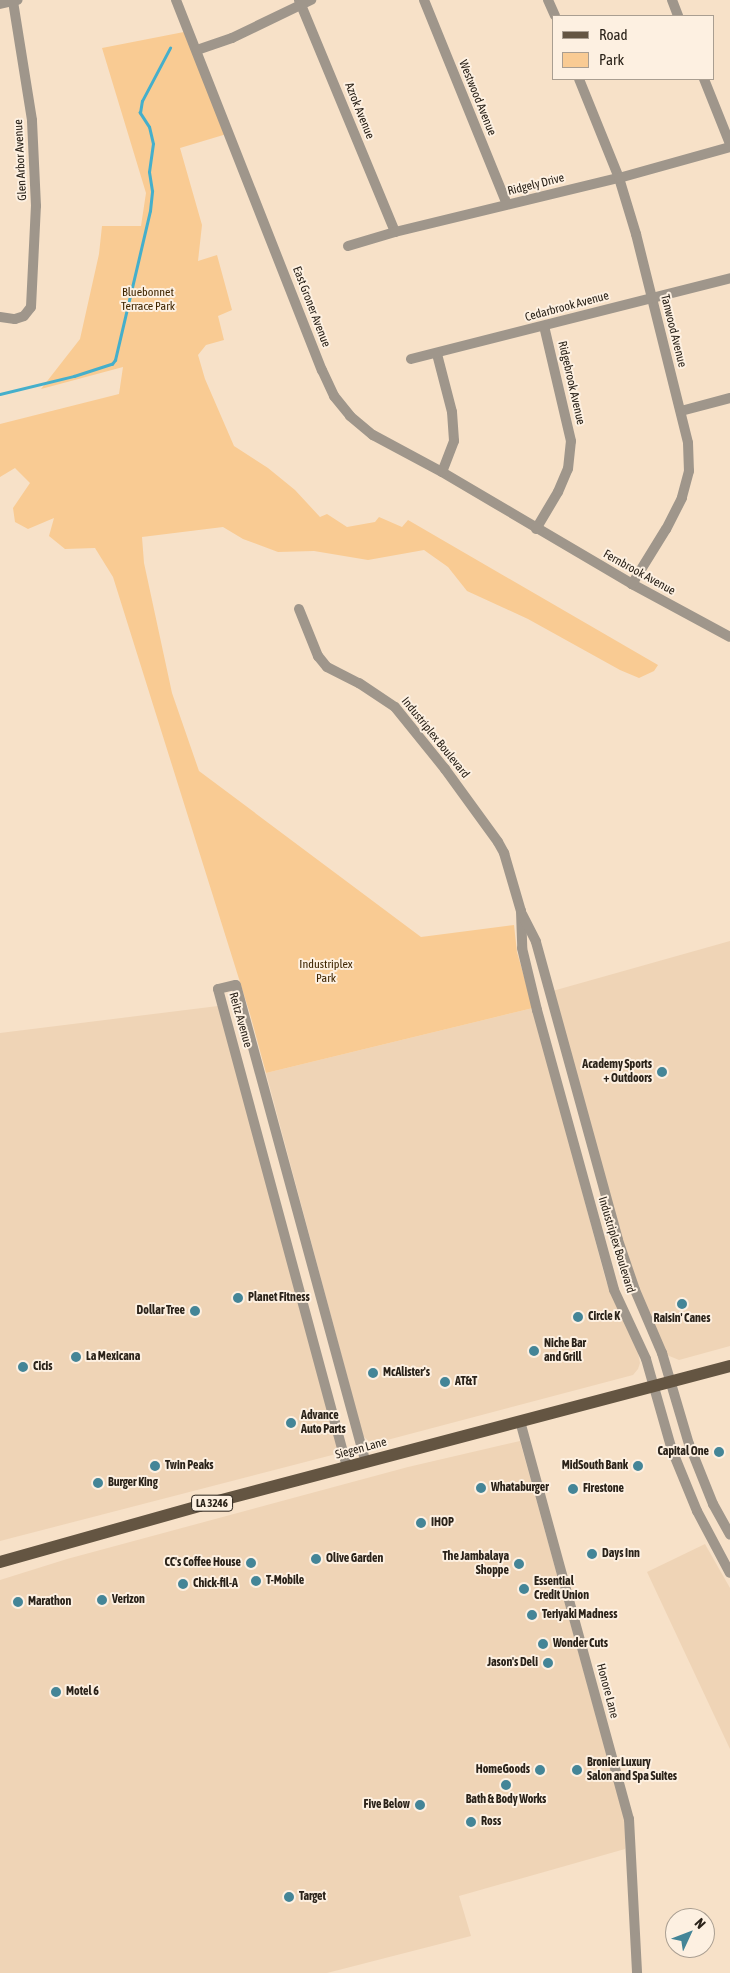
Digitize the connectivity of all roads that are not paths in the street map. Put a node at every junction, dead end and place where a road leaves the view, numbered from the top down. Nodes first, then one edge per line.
1 (176, 0) edge
2 (311, 0) edge
3 (424, 0) edge
4 (548, 0) edge
5 (672, 0) edge
6 (16, 1) edge
7 (300, 2) edge
8 (0, 4) edge
9 (555, 15) edge
10 (678, 15) edge
11 (197, 50) junction
12 (579, 80) edge
13 (704, 80) edge
14 (730, 146) edge
15 (618, 178) junction
16 (507, 204) junction
17 (395, 232) junction
18 (348, 246) dead end
19 (730, 278) edge
20 (652, 297) junction
21 (0, 317) edge
22 (544, 326) junction
23 (437, 354) junction
24 (411, 359) dead end
25 (730, 398) edge
26 (681, 411) junction
27 (442, 472) junction
28 (536, 529) junction
29 (632, 584) junction
30 (299, 609) dead end
31 (730, 637) edge
32 (521, 911) junction
33 (730, 1366) edge
34 (670, 1382) junction
35 (654, 1386) junction
36 (520, 1421) junction
37 (366, 1462) junction
38 (347, 1467) junction
39 (730, 1535) edge
40 (0, 1562) edge
41 (730, 1573) edge
42 (637, 1973) edge

1 - 11 street, East Groner Avenue
2 - 7 street
3 - 16 street, Westwood Avenue
4 - 9 street
5 - 10 street
6 - 8 street
6 - 21 street, Glen Arbor Avenue
7 - 11 street
7 - 17 street, Azrok Avenue
11 - 27 street, East Groner Avenue
12 - 15 street, Tanwood Avenue
13 - 14 street
14 - 15 street, Ridgely Drive
15 - 16 street, Ridgely Drive
15 - 20 street, Tanwood Avenue
16 - 17 street, Ridgely Drive
17 - 18 street, Ridgely Drive
19 - 20 street, Cedarbrook Avenue
20 - 22 street, Cedarbrook Avenue
20 - 26 street, Tanwood Avenue
22 - 23 street, Cedarbrook Avenue
22 - 28 street, Ridgebrook Avenue
23 - 24 street, Cedarbrook Avenue
23 - 27 street
25 - 26 street
26 - 29 street, Tanwood Avenue
27 - 28 street, East Groner Avenue
28 - 29 street, Fernbrook Avenue
29 - 31 street, Fernbrook Avenue
30 - 32 street, Industriplex Boulevard
32 - 34 street, Industriplex Boulevard
32 - 35 street, Industriplex Boulevard
33 - 34 main road, Siegen Lane / LA 3246
34 - 35 main road, Siegen Lane / LA 3246
34 - 39 street, Industriplex Boulevard
35 - 36 main road, Siegen Lane / LA 3246
35 - 41 street, Industriplex Boulevard
36 - 37 main road, Siegen Lane / LA 3246
36 - 42 street, Honore Lane
37 - 38 main road, Siegen Lane / LA 3246
37 - 38 street, Reitz Avenue
38 - 40 main road, Siegen Lane / LA 3246

